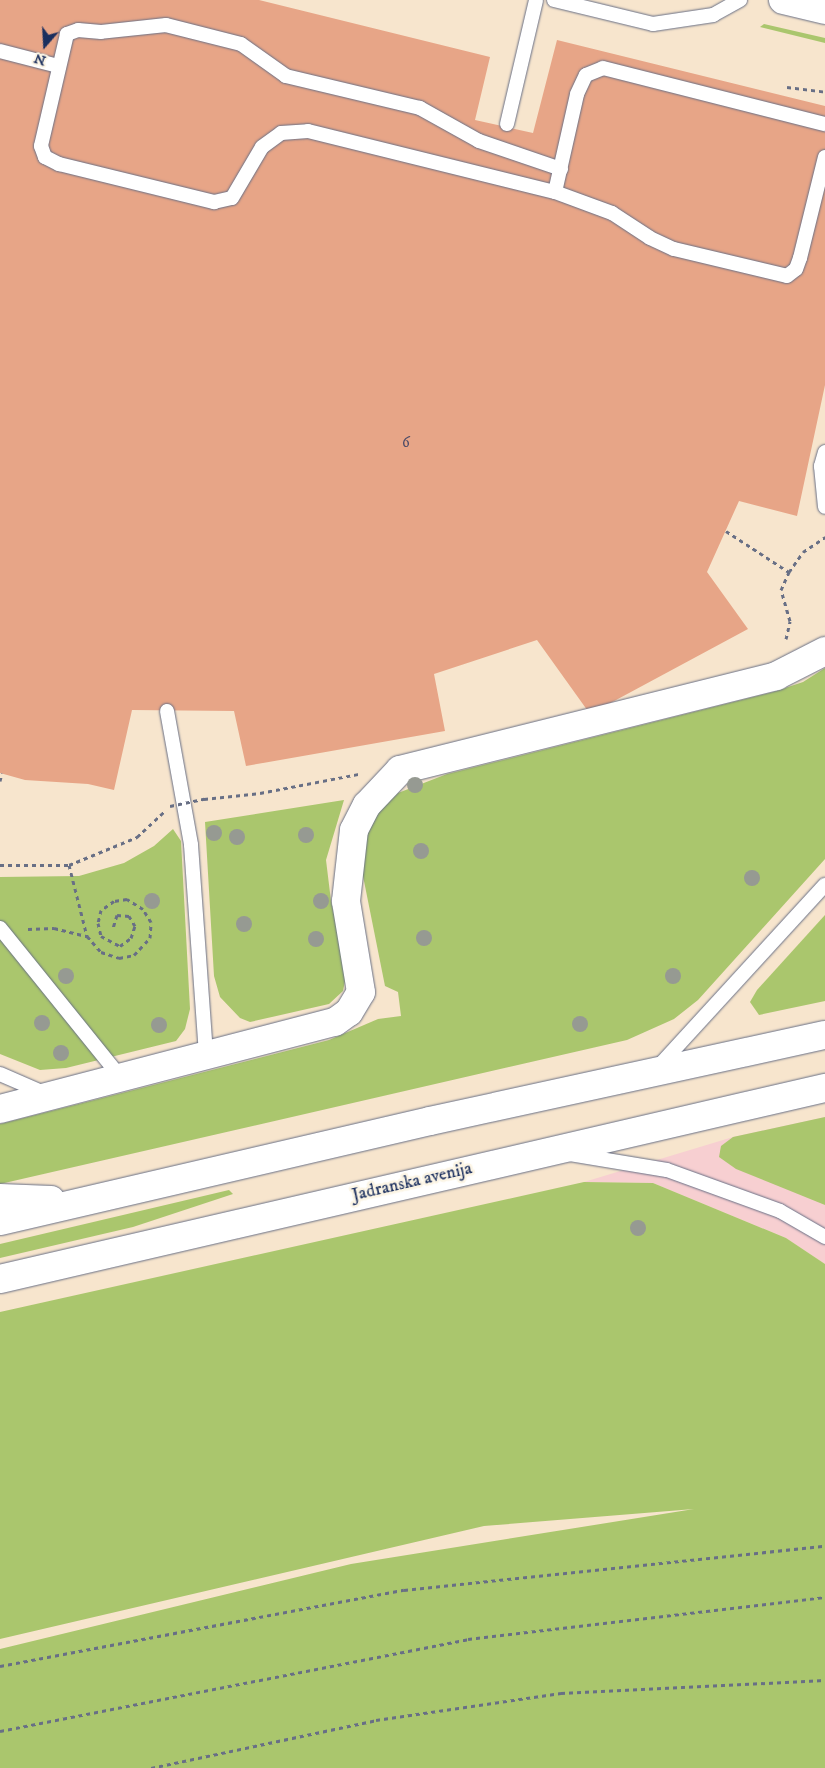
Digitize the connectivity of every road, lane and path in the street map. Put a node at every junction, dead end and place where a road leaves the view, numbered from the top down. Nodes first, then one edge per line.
1 (536, 0) edge
2 (554, 0) edge
3 (740, 0) edge
4 (783, 0) edge
5 (825, 10) edge
6 (0, 51) edge
7 (58, 66) junction
8 (786, 87) dead end
9 (825, 92) edge
10 (507, 124) dead end
11 (825, 124) edge
12 (825, 157) edge
13 (561, 169) junction
14 (555, 192) junction
15 (825, 452) edge
16 (825, 508) edge
17 (726, 531) dead end
18 (825, 537) edge
19 (789, 572) junction
20 (785, 643) dead end
21 (825, 651) edge
22 (167, 711) dead end
23 (400, 770) junction
24 (2, 773) dead end
25 (0, 781) edge
26 (0, 865) edge
27 (69, 865) junction
28 (825, 885) edge
29 (0, 928) edge
30 (113, 928) dead end
31 (22, 929) dead end
32 (87, 936) junction
33 (825, 1035) edge
34 (206, 1055) junction
35 (655, 1071) junction
36 (0, 1074) edge
37 (121, 1078) junction
38 (825, 1088) edge
39 (51, 1096) junction
40 (0, 1109) edge
41 (547, 1151) junction
42 (0, 1198) edge
43 (87, 1201) junction
44 (0, 1221) edge
45 (825, 1237) edge
46 (0, 1279) edge
47 (825, 1546) edge
48 (825, 1597) edge
49 (0, 1666) edge
50 (825, 1680) edge
51 (0, 1731) edge
52 (151, 1768) edge

1 - 10 lane
2 - 3 lane
4 - 5 main road
6 - 7 lane
7 - 13 lane
7 - 14 lane
8 - 9 path
11 - 13 lane
12 - 14 lane
13 - 14 lane
15 - 16 lane
17 - 19 path
18 - 19 path
19 - 20 path
21 - 23 main road
22 - 34 lane
23 - 27 path, bridge
23 - 34 main road
24 - 25 path
26 - 27 path
27 - 32 path
28 - 35 lane
29 - 37 lane
30 - 32 path
31 - 32 path
33 - 35 main road
34 - 37 main road
35 - 43 main road
36 - 39 lane
37 - 39 main road
38 - 41 main road, Jadranska avenija
39 - 40 main road
41 - 45 lane
41 - 46 main road, Jadranska avenija
42 - 43 main road
43 - 44 main road
47 - 49 path
48 - 51 path
50 - 52 path

